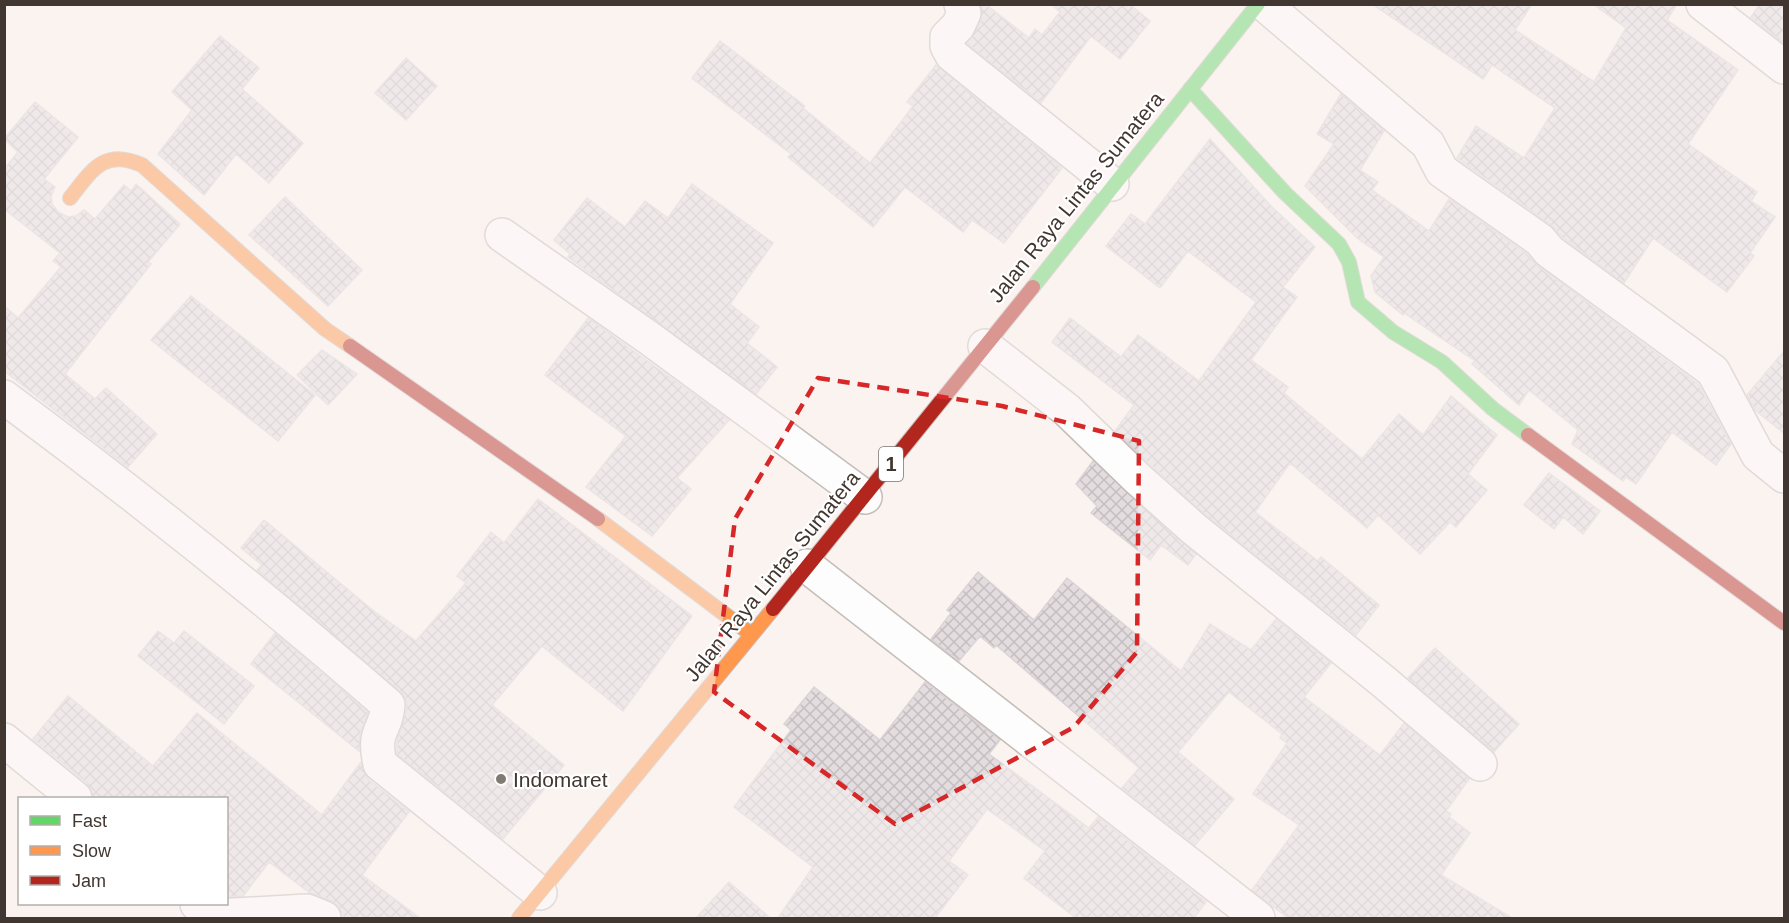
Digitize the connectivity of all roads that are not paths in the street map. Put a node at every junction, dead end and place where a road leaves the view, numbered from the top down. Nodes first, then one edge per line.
1 (961, 4) edge
2 (1258, 4) edge
3 (1264, 4) edge
4 (1703, 4) edge
5 (1785, 67) edge
6 (1190, 89) junction
7 (1112, 184) junction
8 (70, 198) dead end
9 (502, 235) dead end
10 (985, 346) junction
11 (4, 397) edge
12 (1785, 476) edge
13 (865, 497) junction
14 (807, 566) junction
15 (1785, 623) edge
16 (751, 634) junction
17 (4, 740) edge
18 (1480, 764) dead end
19 (74, 797) edge
20 (540, 893) junction
21 (200, 905) edge
22 (324, 918) edge
23 (519, 918) edge
24 (1258, 918) edge

1 - 7 street
2 - 6 main road, Jalan Raya Lintas Sumatera / 1
3 - 12 street
4 - 5 street
6 - 7 main road, Jalan Raya Lintas Sumatera / 1
6 - 15 main road
7 - 10 main road, Jalan Raya Lintas Sumatera / 1
8 - 16 main road
9 - 13 street
10 - 13 main road, Jalan Raya Lintas Sumatera / 1
10 - 18 street
11 - 20 street
13 - 14 main road, Jalan Raya Lintas Sumatera / 1
14 - 16 main road, Jalan Raya Lintas Sumatera / 1
14 - 24 street
16 - 20 main road, Jalan Raya Lintas Sumatera / 1
17 - 19 street
20 - 23 main road, Jalan Raya Lintas Sumatera / 1
21 - 22 street

